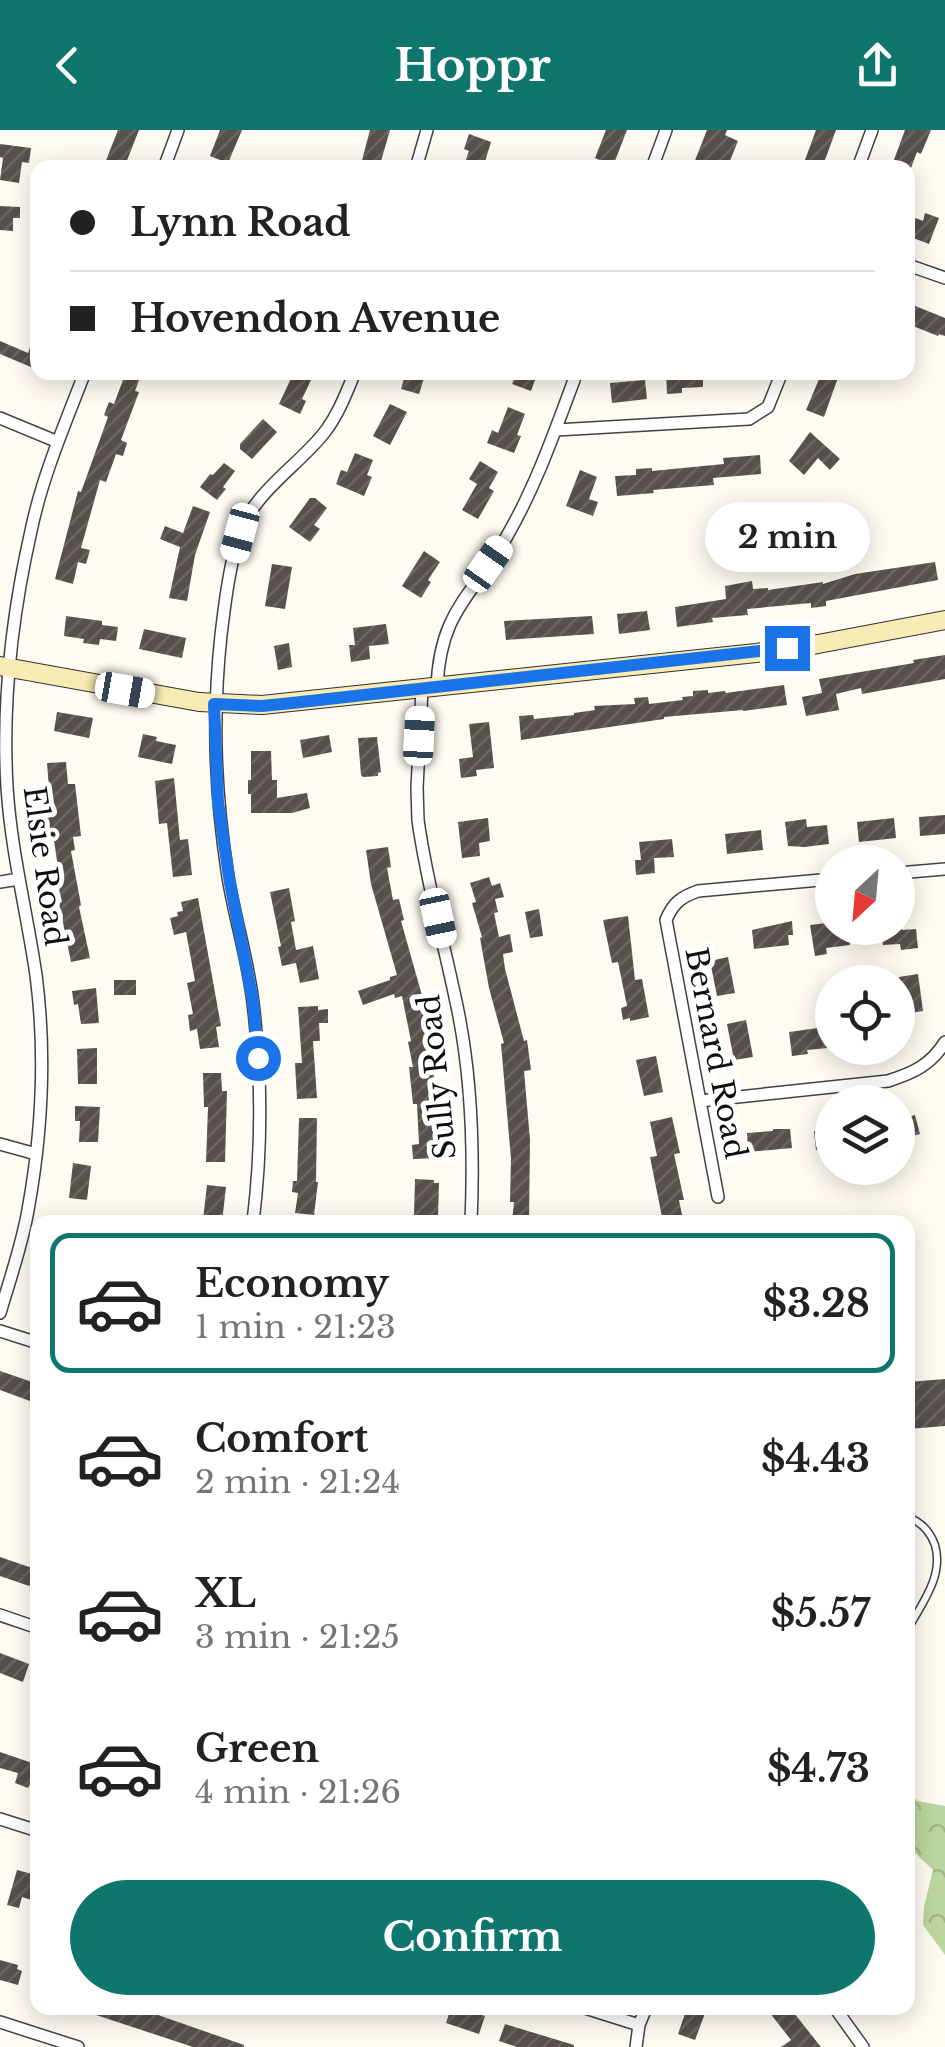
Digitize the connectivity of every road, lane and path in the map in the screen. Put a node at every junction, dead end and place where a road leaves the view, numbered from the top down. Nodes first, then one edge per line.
1 (178, 130) edge
2 (427, 130) edge
3 (666, 130) edge
4 (872, 130) edge
5 (167, 160) edge
6 (418, 160) edge
7 (655, 160) edge
8 (861, 160) edge
9 (915, 267) edge
10 (945, 278) edge
11 (82, 380) edge
12 (352, 380) edge
13 (574, 380) edge
14 (779, 380) edge
15 (0, 418) edge
16 (556, 430) junction
17 (58, 442) junction
18 (945, 620) edge
19 (4, 667) edge
20 (430, 688) junction
21 (214, 704) junction
22 (945, 869) edge
23 (915, 872) edge
24 (19, 878) junction
25 (815, 881) edge
26 (0, 882) edge
27 (945, 1042) edge
28 (700, 1101) junction
29 (0, 1144) edge
30 (36, 1154) junction
31 (718, 1197) dead end
32 (253, 1215) edge
33 (470, 1215) edge
34 (0, 1312) edge
35 (0, 1331) edge
36 (30, 1340) edge
37 (915, 1522) edge
38 (942, 1558) edge
39 (0, 1616) edge
40 (915, 1616) edge
41 (30, 1625) edge
42 (0, 1819) edge
43 (30, 1828) edge
44 (608, 2015) edge
45 (643, 2015) edge
46 (840, 2015) edge
47 (0, 2022) edge
48 (639, 2025) junction
49 (78, 2047) edge
50 (636, 2047) edge
51 (863, 2047) edge

1 - 5 street
2 - 6 street
3 - 7 street
4 - 8 street
9 - 10 street
11 - 17 street, Elsie Road
12 - 21 street
13 - 16 street, Sully Road
14 - 16 street
15 - 17 street
16 - 20 street, Sully Road
17 - 19 street, Elsie Road
18 - 20 street
19 - 21 street
19 - 24 street, Elsie Road
20 - 21 street
20 - 33 street, Sully Road
21 - 32 street
22 - 23 street
24 - 26 street
24 - 30 street, Elsie Road
25 - 28 street, Bernard Road
27 - 28 street
28 - 31 street, Bernard Road
29 - 30 street
30 - 34 street, Elsie Road
35 - 36 street
37 - 38 lane
38 - 40 lane
39 - 41 street
42 - 43 street
44 - 48 street
45 - 48 street
46 - 51 street
47 - 49 street
48 - 50 street

